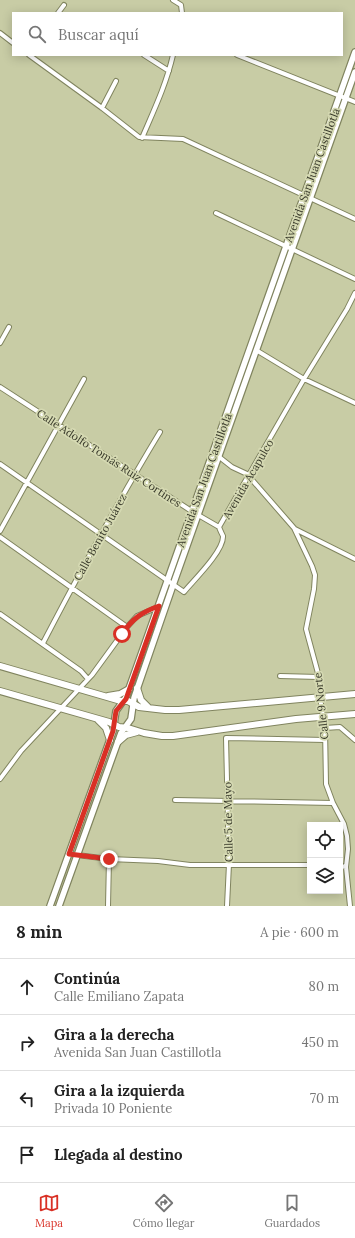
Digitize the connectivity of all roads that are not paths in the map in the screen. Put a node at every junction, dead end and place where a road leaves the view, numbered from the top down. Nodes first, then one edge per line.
1 (173, 0) edge
2 (64, 5) dead end
3 (59, 12) edge
4 (182, 12) edge
5 (0, 33) edge
6 (12, 42) edge
7 (355, 52) edge
8 (30, 56) edge
9 (146, 56) edge
10 (173, 56) edge
11 (240, 56) edge
12 (169, 71) junction
13 (355, 72) edge
14 (116, 81) dead end
15 (343, 97) junction
16 (355, 102) edge
17 (102, 108) junction
18 (142, 138) junction
19 (304, 196) junction
20 (310, 198) junction
21 (216, 213) dead end
22 (355, 220) edge
23 (286, 246) junction
24 (292, 250) junction
25 (355, 279) edge
26 (355, 293) edge
27 (9, 327) dead end
28 (0, 343) edge
29 (256, 350) junction
30 (84, 379) dead end
31 (304, 379) junction
32 (0, 387) edge
33 (355, 403) edge
34 (58, 426) junction
35 (160, 432) dead end
36 (218, 456) junction
37 (0, 464) edge
38 (134, 474) junction
39 (249, 477) junction
40 (26, 483) junction
41 (195, 513) junction
42 (219, 527) junction
43 (294, 528) junction
44 (0, 531) edge
45 (101, 535) junction
46 (0, 537) edge
47 (355, 559) edge
48 (170, 583) junction
49 (71, 588) junction
50 (159, 606) junction
51 (0, 614) edge
52 (127, 626) junction
53 (43, 643) junction
54 (0, 666) edge
55 (280, 676) dead end
56 (319, 676) junction
57 (88, 679) junction
58 (79, 688) junction
59 (137, 688) junction
60 (129, 689) junction
61 (0, 691) edge
62 (355, 694) edge
63 (101, 695) junction
64 (320, 698) junction
65 (124, 701) junction
66 (133, 704) junction
67 (60, 708) junction
68 (149, 708) junction
69 (355, 714) edge
70 (322, 716) junction
71 (97, 719) junction
72 (115, 724) junction
73 (124, 727) junction
74 (325, 728) junction
75 (138, 732) junction
76 (110, 740) junction
77 (325, 740) junction
78 (355, 740) edge
79 (118, 742) junction
80 (0, 779) edge
81 (174, 800) dead end
82 (228, 802) junction
83 (333, 803) junction
84 (69, 854) junction
85 (78, 855) junction
86 (109, 859) junction
87 (229, 864) junction
88 (307, 865) edge
89 (343, 866) edge
90 (346, 867) junction
91 (50, 906) edge
92 (59, 906) edge
93 (108, 906) edge
94 (227, 906) edge
95 (350, 906) edge

1 - 4 street
2 - 3 street
5 - 6 street
7 - 15 main road, Avenida San Juan Castillotla
8 - 17 street
9 - 12 street
10 - 12 street
11 - 15 street
12 - 18 street
13 - 15 main road, Avenida San Juan Castillotla
14 - 17 street
15 - 16 street
15 - 19 main road, Avenida San Juan Castillotla
15 - 20 main road, Avenida San Juan Castillotla
17 - 18 street
18 - 19 street
19 - 20 street
19 - 23 main road, Avenida San Juan Castillotla
20 - 22 street
20 - 24 main road, Avenida San Juan Castillotla
21 - 23 street
23 - 24 street
23 - 41 main road, Avenida San Juan Castillotla
24 - 25 street
24 - 29 main road, Avenida San Juan Castillotla
26 - 31 street, Avenida Acapulco
27 - 28 street
29 - 31 street
29 - 36 main road, Avenida San Juan Castillotla
30 - 34 street
31 - 33 street
31 - 39 street, Avenida Acapulco
32 - 34 street, Calle Adolfo Tomás Ruiz Cortines
34 - 38 street, Calle Adolfo Tomás Ruiz Cortines
34 - 40 street
35 - 38 street, Calle Benito Juárez
36 - 39 street, Calle 9 Norte
36 - 41 main road, Avenida San Juan Castillotla
37 - 40 street, Avenida Acapulco
38 - 41 street, Calle Adolfo Tomás Ruiz Cortines
38 - 45 street, Calle Benito Juárez
39 - 42 street, Avenida Acapulco
39 - 43 street, Calle 9 Norte
40 - 44 street
40 - 45 street, Avenida Acapulco
41 - 42 street, Calle Adolfo Tomás Ruiz Cortines
41 - 48 main road, Avenida San Juan Castillotla
42 - 48 street, Avenida Acapulco
43 - 47 street
43 - 56 street, Calle 9 Norte
45 - 48 street, Avenida Acapulco
45 - 49 street, Calle Benito Juárez
46 - 49 street
48 - 50 main road, Avenida San Juan Castillotla
48 - 59 main road, Avenida San Juan Castillotla
49 - 52 street
49 - 53 street, Calle Benito Juárez
50 - 52 street
50 - 60 main road, Avenida San Juan Castillotla
51 - 53 street
52 - 57 street
53 - 57 street
54 - 58 highway
55 - 56 street
56 - 64 street, Calle 9 Norte
57 - 58 street
58 - 63 highway
58 - 67 street
59 - 66 main road, Avenida San Juan Castillotla
59 - 68 highway
60 - 63 highway
60 - 65 main road, Avenida San Juan Castillotla
61 - 67 highway
62 - 64 highway
63 - 65 highway
64 - 68 highway
64 - 70 street, Calle 9 Norte
65 - 66 highway
65 - 72 main road, Avenida San Juan Castillotla
66 - 68 highway
66 - 73 main road, Avenida San Juan Castillotla
67 - 71 highway
67 - 80 street
69 - 70 highway
70 - 74 street, Calle 9 Norte
70 - 75 highway
71 - 72 highway
71 - 76 highway
72 - 73 highway
72 - 76 main road, Avenida San Juan Castillotla
73 - 75 highway
73 - 79 main road, Avenida San Juan Castillotla
74 - 77 street, Calle 9 Norte
74 - 78 street
75 - 79 highway
76 - 84 main road, Avenida San Juan Castillotla
77 - 82 street, Calle 5 de Mayo
77 - 83 street, Calle 9 Norte
79 - 85 main road, Avenida San Juan Castillotla
81 - 82 street
82 - 83 street
82 - 87 street, Calle 5 de Mayo
83 - 90 street, Calle 9 Norte
84 - 85 street
84 - 91 main road, Avenida San Juan Castillotla
85 - 86 street
85 - 92 main road, Avenida San Juan Castillotla
86 - 87 street
86 - 93 street
87 - 88 street
87 - 94 street, Calle 5 de Mayo
89 - 90 street
90 - 95 street, Calle 9 Norte

